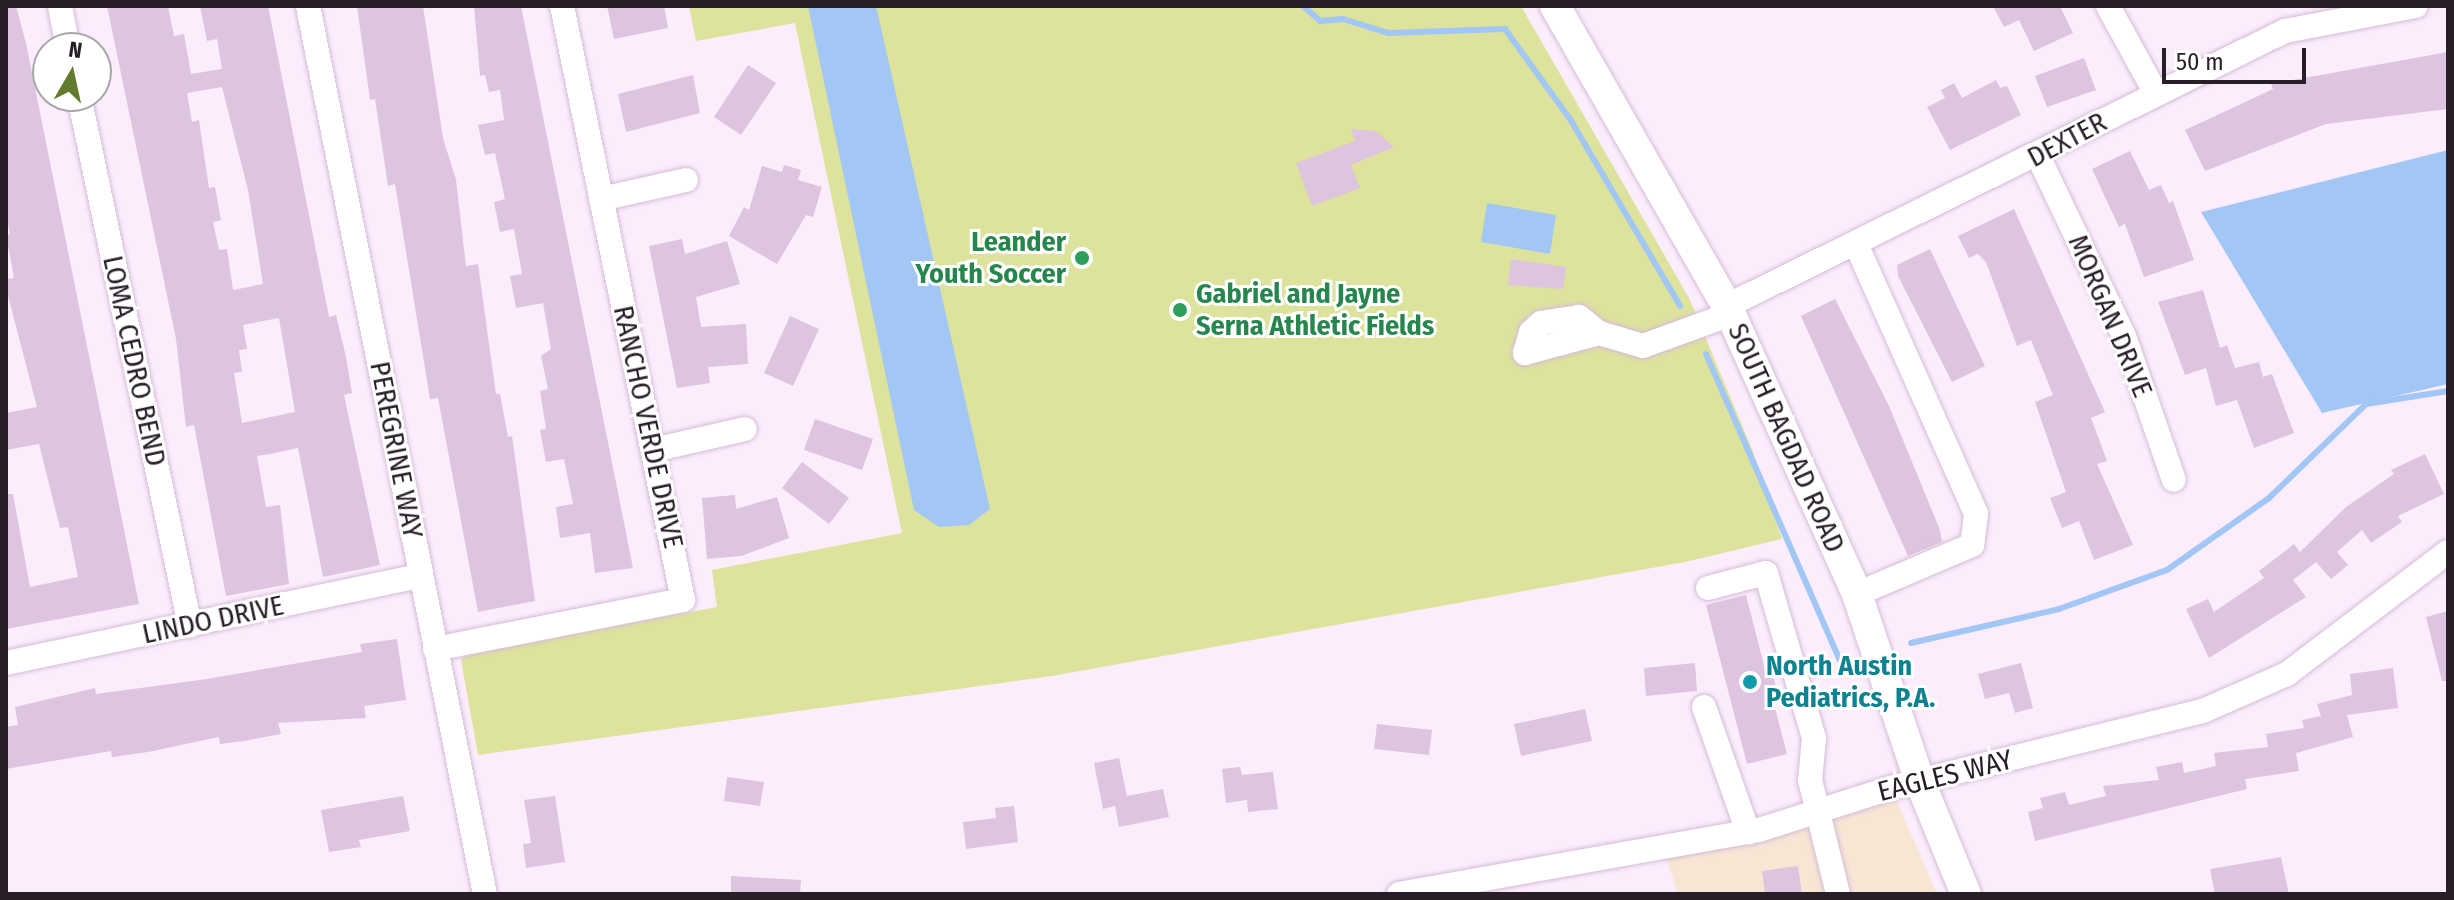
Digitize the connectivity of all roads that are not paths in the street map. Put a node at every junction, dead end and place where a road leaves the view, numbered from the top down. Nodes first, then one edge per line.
1 (60, 6) edge
2 (308, 6) edge
3 (562, 6) edge
4 (1555, 6) edge
5 (2108, 6) edge
6 (2416, 6) edge
7 (65, 32) edge
8 (2155, 92) junction
9 (82, 112) edge
10 (2038, 156) junction
11 (686, 180) dead end
12 (601, 199) junction
13 (1856, 244) junction
14 (1729, 310) junction
15 (1599, 333) dead end
16 (745, 429) dead end
17 (653, 450) junction
18 (2174, 480) dead end
19 (2448, 552) edge
20 (420, 576) junction
21 (1708, 588) dead end
22 (1857, 594) junction
23 (190, 626) junction
24 (435, 649) junction
25 (6, 663) edge
26 (1704, 707) dead end
27 (1920, 782) junction
28 (1818, 812) junction
29 (1748, 832) junction
30 (1961, 892) edge
31 (485, 894) edge
32 (1399, 894) edge
33 (1838, 894) edge

1 - 7 street
2 - 20 street, PEREGRINE WAY
3 - 12 street, RANCHO VERDE DRIVE
4 - 14 main road, SOUTH BAGDAD ROAD
5 - 8 street
6 - 8 street, DEXTER
8 - 10 street, DEXTER
9 - 23 street, LOMA CEDRO BEND
10 - 13 street, DEXTER
10 - 18 street, MORGAN DRIVE
11 - 12 street
12 - 17 street, RANCHO VERDE DRIVE
13 - 14 street, DEXTER
13 - 22 street
14 - 15 street, DEXTER
14 - 22 main road, SOUTH BAGDAD ROAD
16 - 17 street
17 - 24 street, RANCHO VERDE DRIVE
19 - 27 street, EAGLES WAY
20 - 23 street, LINDO DRIVE
20 - 24 street, PEREGRINE WAY
21 - 28 street
22 - 27 main road, SOUTH BAGDAD ROAD
23 - 25 street, LINDO DRIVE
24 - 31 street, PEREGRINE WAY
26 - 29 street
27 - 28 street, EAGLES WAY
27 - 30 main road, SOUTH BAGDAD ROAD
28 - 29 street, EAGLES WAY
28 - 33 street
29 - 32 street, EAGLES WAY

